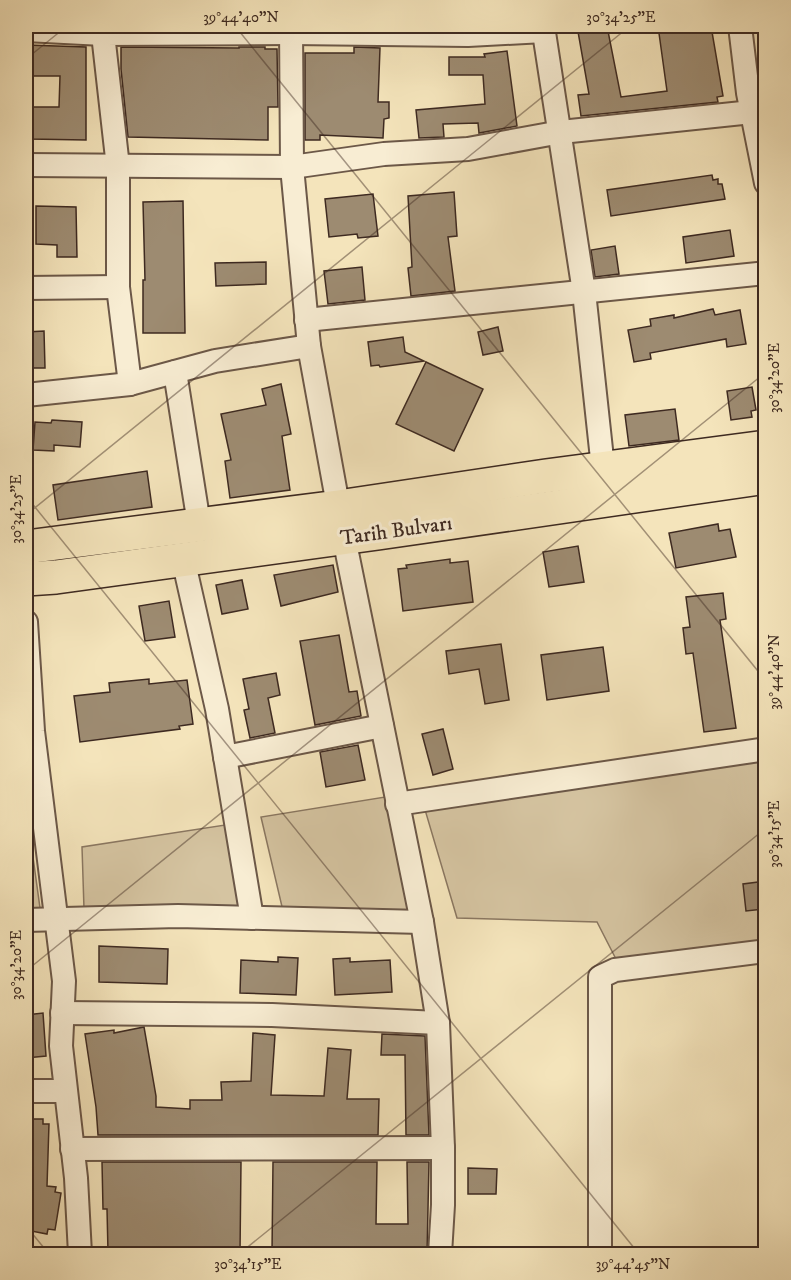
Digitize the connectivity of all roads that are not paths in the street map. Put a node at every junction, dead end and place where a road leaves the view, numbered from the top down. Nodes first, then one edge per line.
1 (740, 26) edge
2 (543, 28) edge
3 (291, 29) edge
4 (26, 30) edge
5 (103, 30) edge
6 (752, 112) junction
7 (561, 132) junction
8 (26, 165) edge
9 (118, 167) junction
10 (292, 167) junction
11 (765, 183) edge
12 (765, 273) edge
13 (118, 287) junction
14 (26, 288) edge
15 (584, 292) junction
16 (306, 320) junction
17 (309, 346) junction
18 (175, 372) junction
19 (130, 384) junction
20 (26, 394) edge
21 (765, 447) edge
22 (603, 468) junction
23 (765, 477) edge
24 (341, 522) junction
25 (199, 524) junction
26 (41, 546) edge
27 (183, 558) junction
28 (26, 579) edge
29 (26, 622) edge
30 (382, 726) junction
31 (765, 748) edge
32 (225, 756) junction
33 (397, 804) junction
34 (252, 918) junction
35 (26, 920) edge
36 (57, 920) junction
37 (422, 922) junction
38 (765, 951) edge
39 (62, 1013) junction
40 (438, 1023) junction
41 (26, 1091) edge
42 (65, 1091) junction
43 (443, 1148) junction
44 (72, 1149) junction
45 (80, 1254) edge
46 (440, 1254) edge
47 (600, 1254) edge

1 - 6 street
2 - 3 street
2 - 7 street
3 - 5 street
3 - 10 street
4 - 5 street
5 - 9 street
6 - 7 street
6 - 11 street
7 - 10 street
7 - 15 street
8 - 9 street
9 - 10 street
9 - 13 street
10 - 16 street
12 - 15 street
13 - 14 street
13 - 19 street
15 - 16 street
15 - 22 street
16 - 17 street
17 - 18 street
17 - 24 street
18 - 19 street
18 - 25 street
19 - 20 street
21 - 22 main road
22 - 24 main road
23 - 24 main road, Tarih Bulvarı
24 - 25 main road
24 - 27 main road, Tarih Bulvarı
24 - 30 street
25 - 26 main road
27 - 28 main road, Tarih Bulvarı
27 - 32 street
29 - 36 street
30 - 32 street
30 - 33 street
31 - 33 street
32 - 34 street
33 - 37 street
34 - 36 street
34 - 37 street
35 - 36 street
36 - 39 street
37 - 40 street
38 - 47 street
39 - 40 street
39 - 42 street
40 - 43 street
41 - 42 street
42 - 44 street
43 - 44 street
43 - 46 street
44 - 45 street

